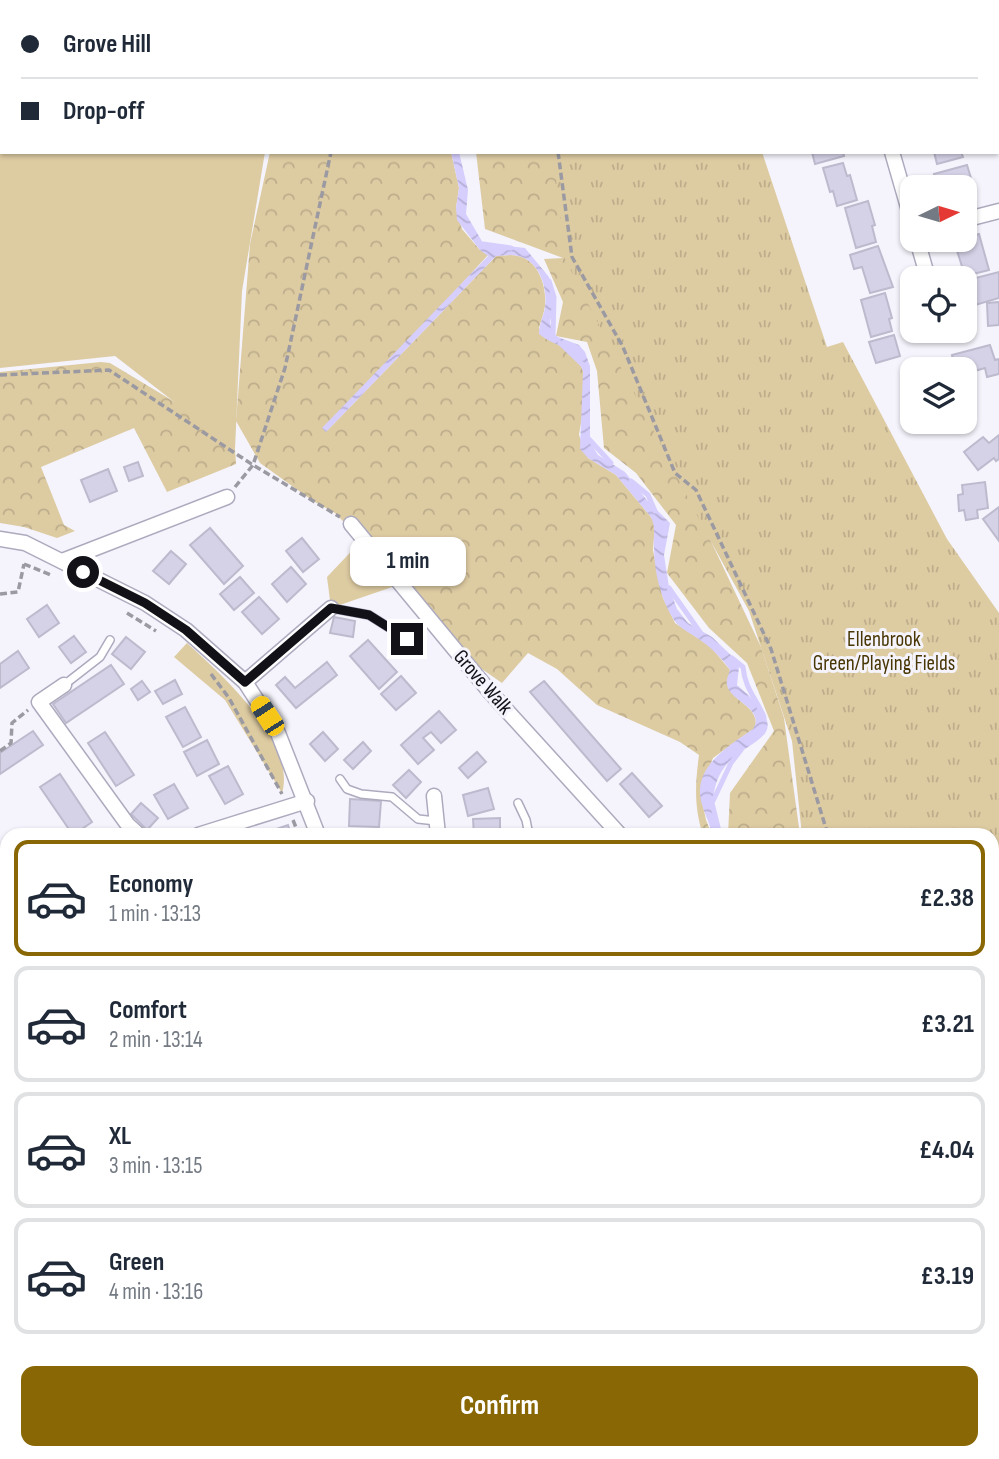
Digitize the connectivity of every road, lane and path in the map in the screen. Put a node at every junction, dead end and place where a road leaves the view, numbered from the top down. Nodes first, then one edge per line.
1 (331, 154) edge
2 (558, 154) edge
3 (893, 154) edge
4 (900, 180) edge
5 (999, 211) edge
6 (977, 217) edge
7 (0, 375) edge
8 (253, 465) junction
9 (226, 497) joint
10 (351, 524) joint
11 (0, 538) edge
12 (26, 543) junction
13 (62, 561) junction
14 (24, 564) junction
15 (57, 578) dead end
16 (0, 594) edge
17 (331, 608) joint
18 (124, 611) dead end
19 (159, 633) dead end
20 (407, 639) dead end
21 (110, 640) dead end
22 (207, 669) dead end
23 (245, 682) junction
24 (64, 685) joint
25 (38, 702) junction
26 (0, 751) edge
27 (340, 779) dead end
28 (433, 796) dead end
29 (307, 801) junction
30 (517, 803) dead end
31 (288, 806) junction
32 (131, 828) edge
33 (220, 828) edge
34 (296, 828) edge
35 (316, 828) edge
36 (437, 828) edge
37 (528, 828) edge
38 (614, 828) edge
39 (826, 828) edge

1 - 8 path
2 - 39 path
3 - 4 street
5 - 6 street
7 - 8 path
8 - 9 path
8 - 10 path
9 - 13 street
10 - 38 street, Grove Walk
11 - 12 street
12 - 13 street
12 - 14 path
13 - 23 street
14 - 15 path
14 - 16 path
17 - 20 lane
17 - 23 street
18 - 19 path
21 - 24 lane
22 - 31 path
23 - 29 street
24 - 25 street
25 - 26 path
25 - 32 street
27 - 36 lane
28 - 36 street
29 - 31 street
29 - 35 street
30 - 37 lane
31 - 33 street
31 - 34 path

